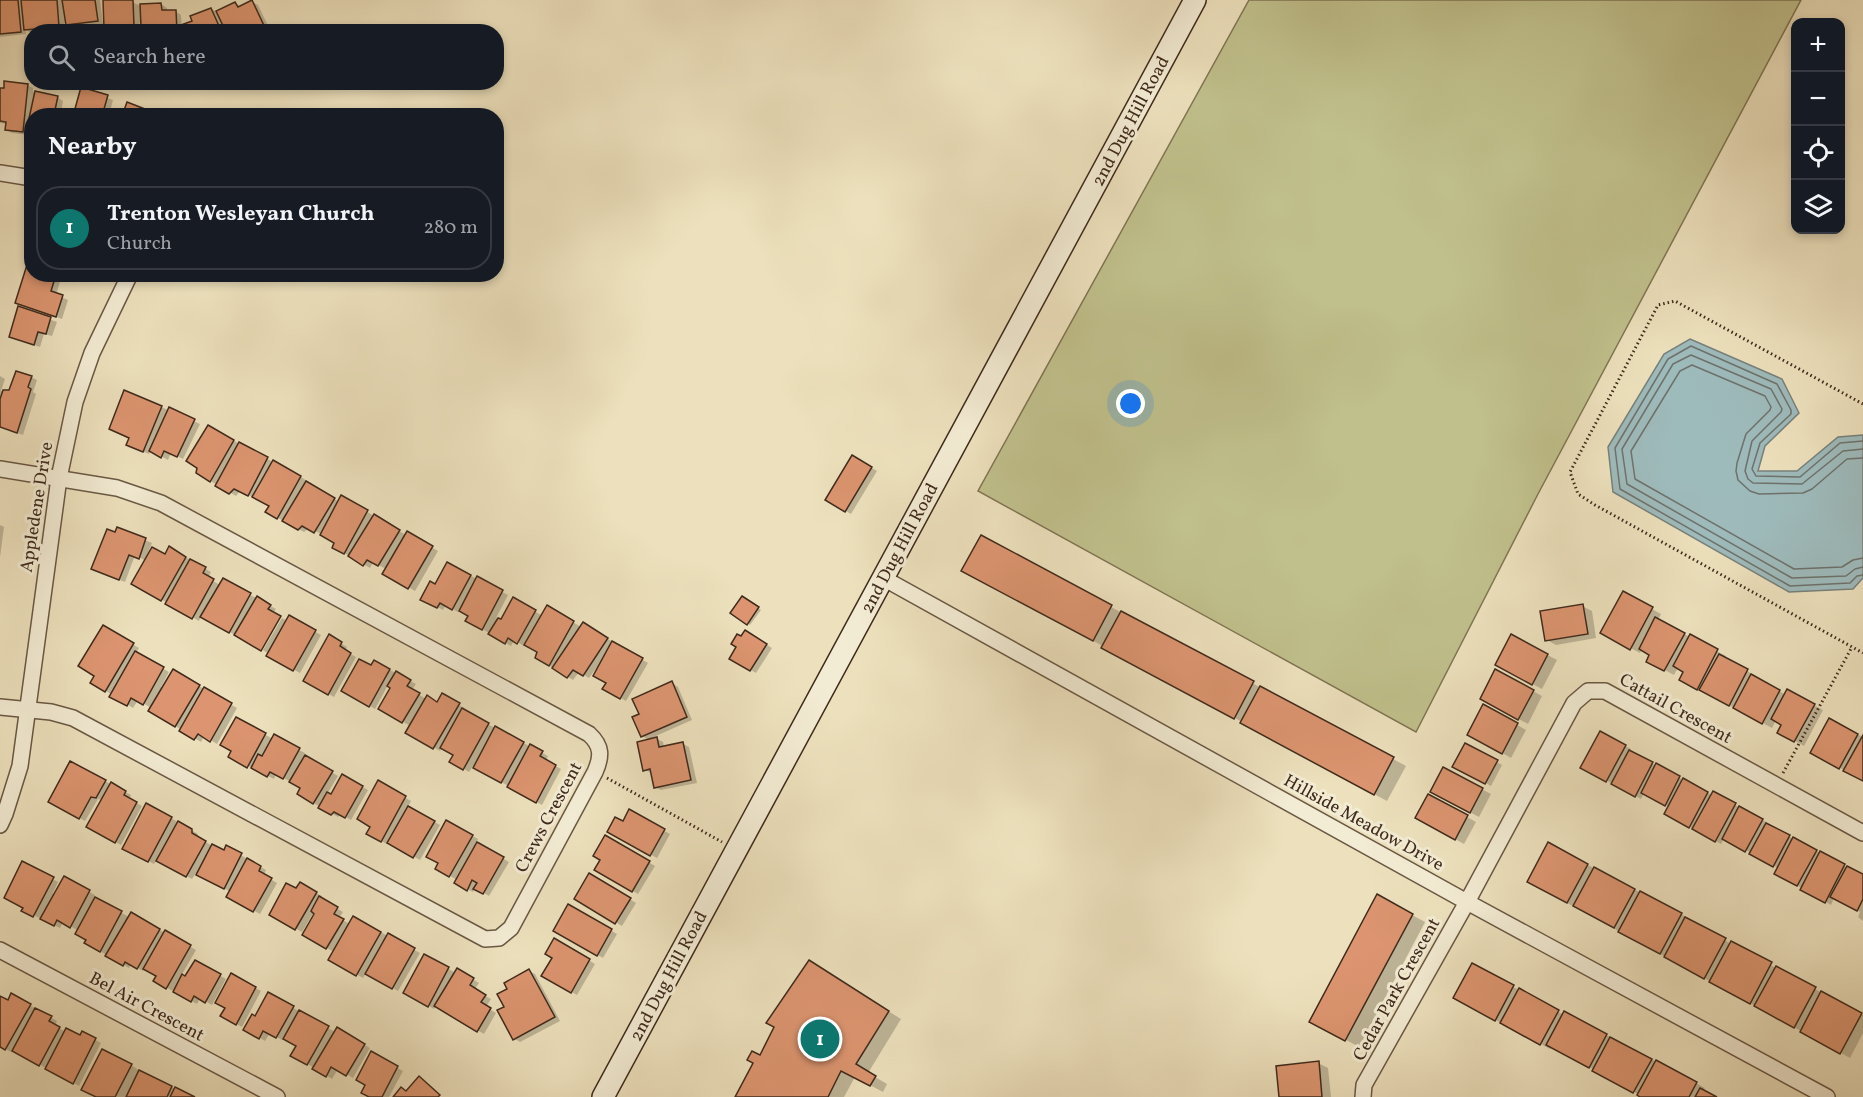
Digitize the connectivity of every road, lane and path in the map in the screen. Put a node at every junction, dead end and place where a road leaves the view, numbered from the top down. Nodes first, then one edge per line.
1 (1195, 0) edge
2 (0, 173) edge
3 (24, 177) edge
4 (126, 282) edge
5 (1863, 404) edge
6 (0, 469) edge
7 (58, 478) junction
8 (883, 578) junction
9 (1851, 647) junction
10 (1863, 653) edge
11 (0, 707) edge
12 (27, 709) junction
13 (595, 772) junction
14 (1777, 785) junction
15 (0, 825) edge
16 (1863, 833) edge
17 (736, 849) junction
18 (1467, 902) junction
19 (0, 950) edge
20 (277, 1097) edge
21 (603, 1097) edge
22 (1363, 1097) edge
23 (1827, 1097) edge

1 - 8 street, 2nd Dug Hill Road
2 - 3 street
4 - 7 street, Appledene Drive
5 - 9 path
6 - 7 street
7 - 12 street, Appledene Drive
7 - 13 street, Crews Crescent
8 - 17 street, 2nd Dug Hill Road
8 - 18 street, Hillside Meadow Drive
9 - 10 path
9 - 14 path
11 - 12 street, Crews Crescent
12 - 13 street, Crews Crescent
12 - 15 street, Appledene Drive
13 - 17 path
14 - 16 street, Cattail Crescent
14 - 18 street, Cattail Crescent
17 - 21 street, 2nd Dug Hill Road
18 - 22 street, Cedar Park Crescent
18 - 23 street, Hillside Meadow Drive
19 - 20 street, Bel Air Crescent

